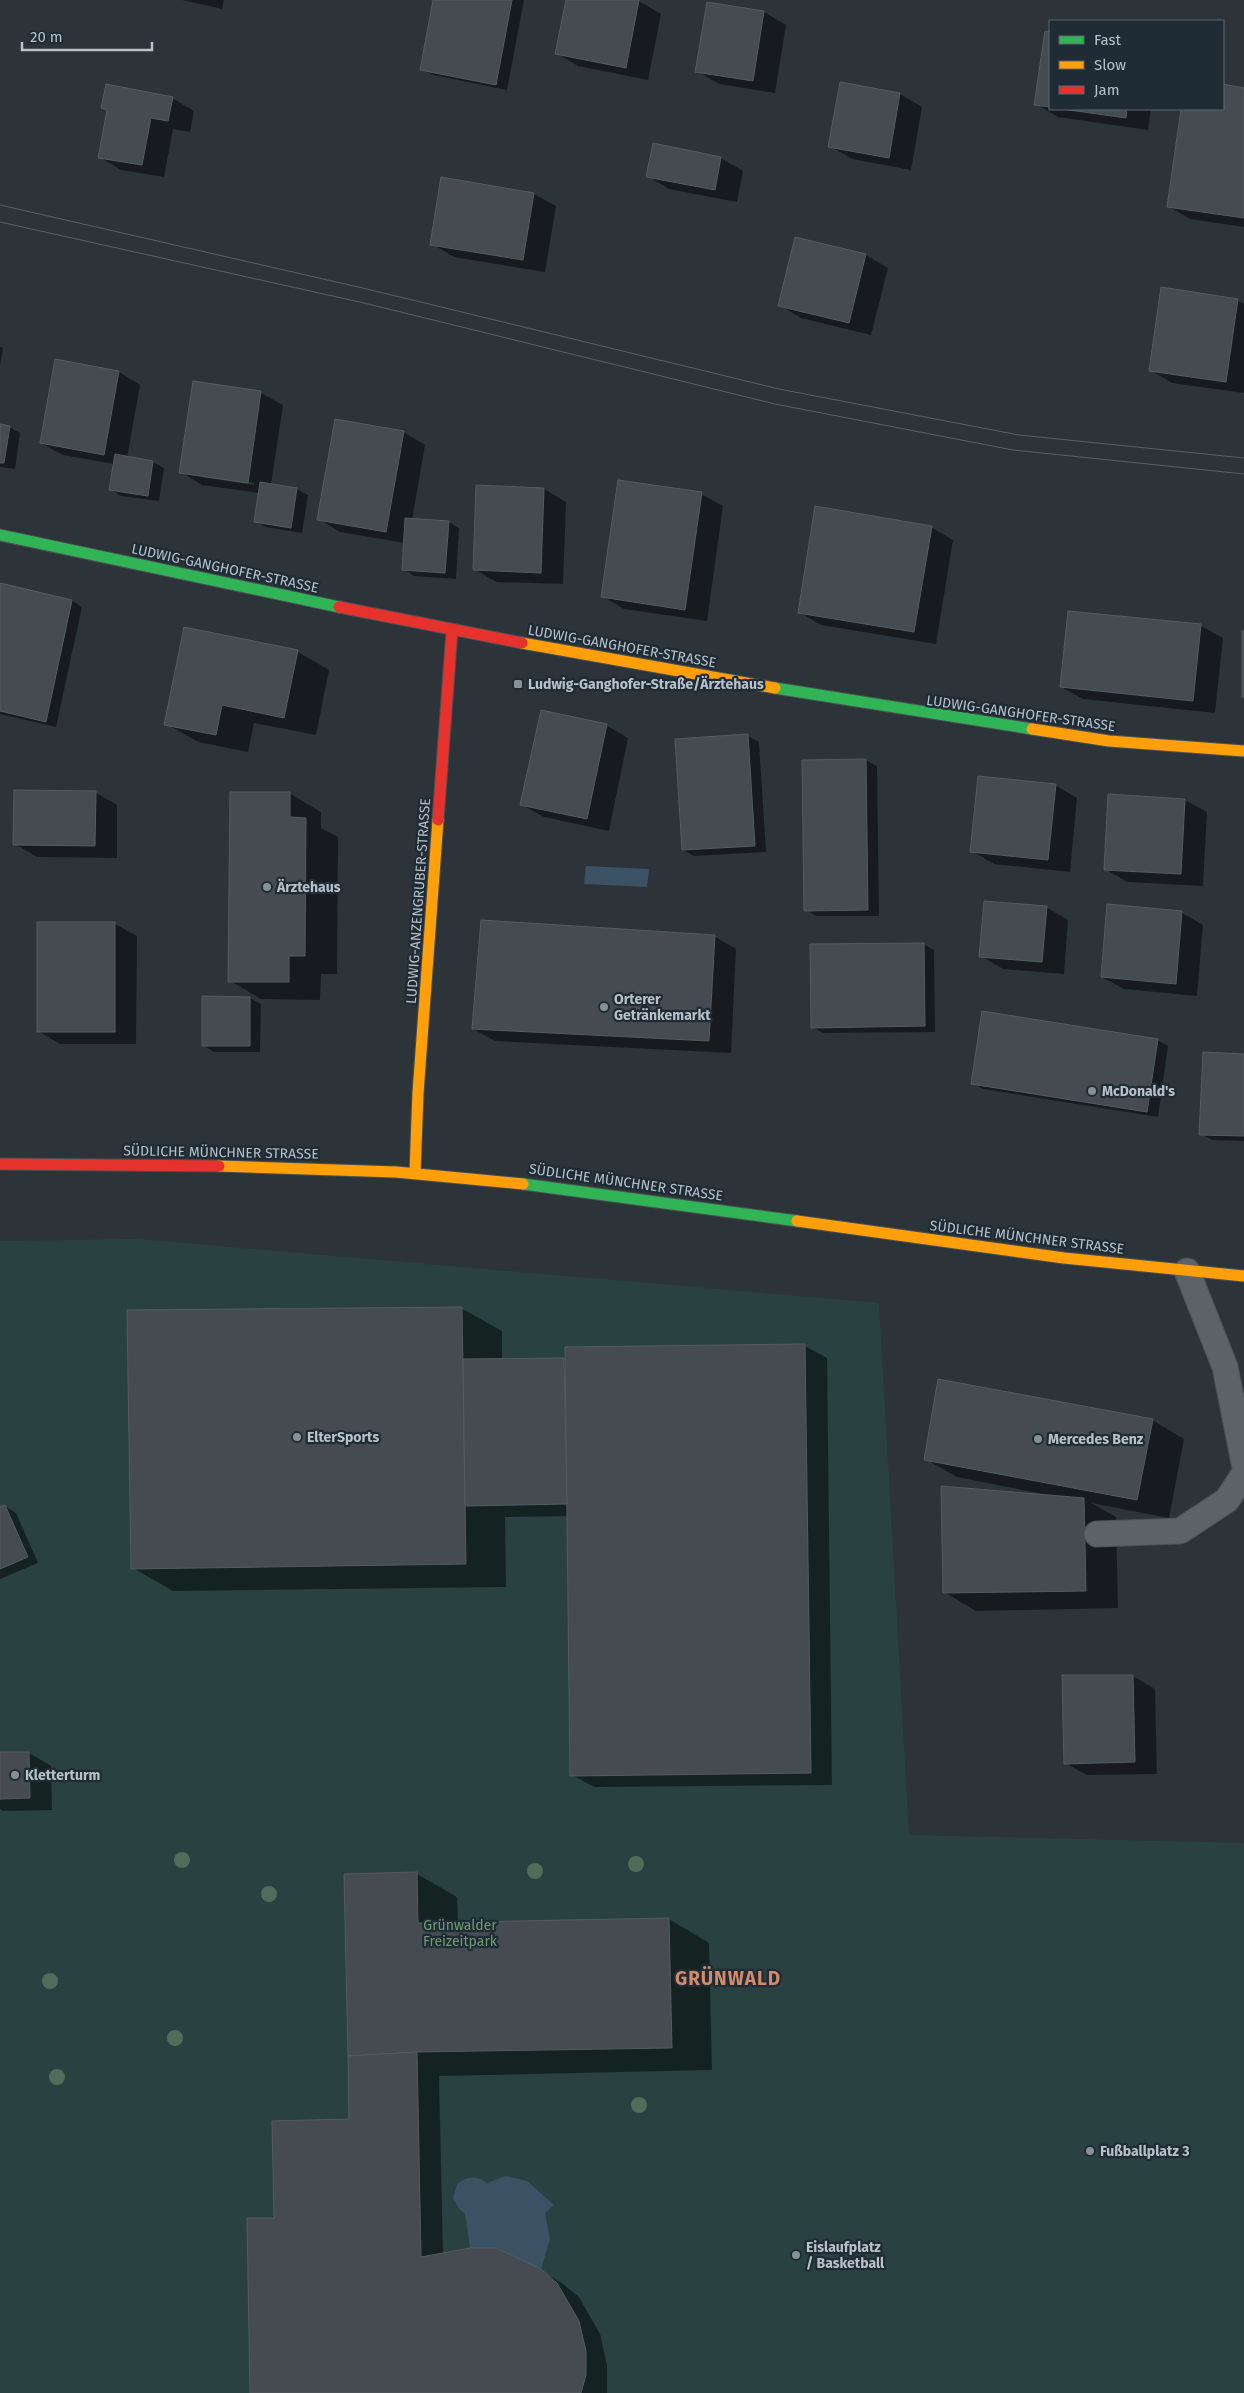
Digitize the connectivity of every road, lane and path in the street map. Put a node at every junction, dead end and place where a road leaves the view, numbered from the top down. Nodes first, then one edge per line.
1 (0, 535) edge
2 (452, 631) junction
3 (1244, 751) edge
4 (0, 1164) edge
5 (415, 1173) junction
6 (1187, 1271) junction
7 (1244, 1276) edge
8 (1244, 1463) edge
9 (1244, 1474) edge
10 (1097, 1534) dead end

1 - 2 street, LUDWIG-GANGHOFER-STRASSE
2 - 3 street, LUDWIG-GANGHOFER-STRASSE
2 - 5 street, LUDWIG-ANZENGRUBER-STRASSE
4 - 5 street, SÜDLICHE MÜNCHNER STRASSE
5 - 6 street, SÜDLICHE MÜNCHNER STRASSE
6 - 7 street, SÜDLICHE MÜNCHNER STRASSE
6 - 8 lane
9 - 10 lane

